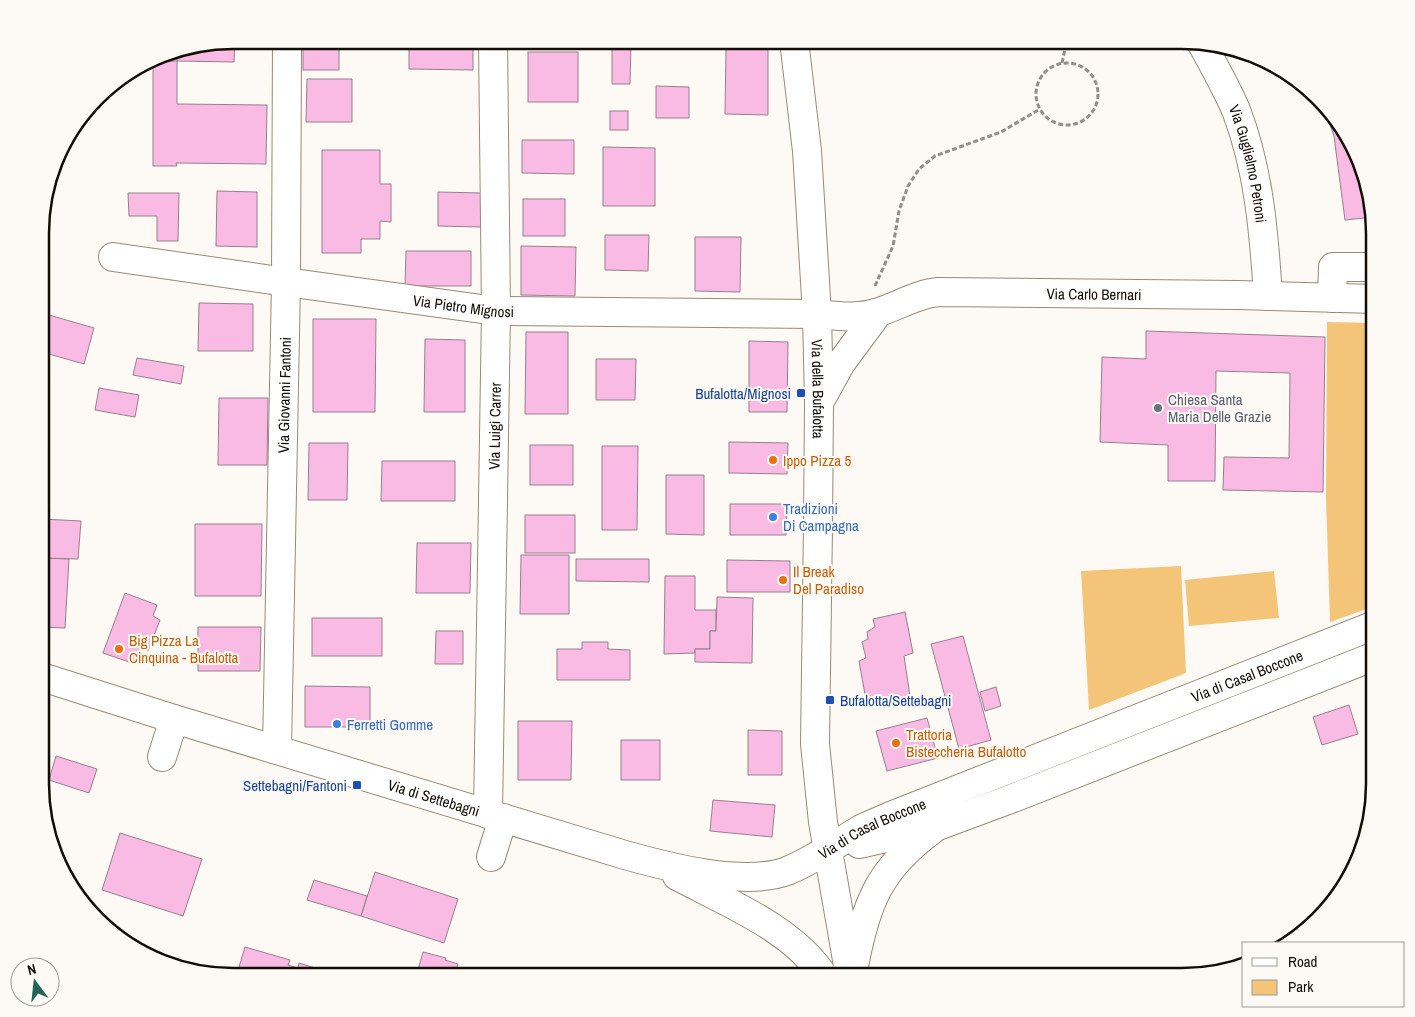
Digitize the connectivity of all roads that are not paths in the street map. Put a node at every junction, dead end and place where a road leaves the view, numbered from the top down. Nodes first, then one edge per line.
1 (287, 49) edge
2 (494, 49) edge
3 (795, 49) edge
4 (1205, 50) edge
5 (113, 257) dead end
6 (1366, 267) edge
7 (286, 282) junction
8 (1268, 296) junction
9 (1332, 298) junction
10 (1366, 299) edge
11 (496, 310) junction
12 (878, 313) junction
13 (817, 314) junction
14 (819, 402) junction
15 (1366, 629) edge
16 (1366, 660) edge
17 (49, 679) edge
18 (174, 719) junction
19 (277, 750) junction
20 (162, 757) dead end
21 (496, 816) junction
22 (938, 826) junction
23 (828, 851) junction
24 (491, 857) dead end
25 (654, 863) junction
26 (817, 968) edge
27 (849, 968) edge
28 (853, 968) edge

1 - 7 street, Via Giovanni Fantoni
2 - 11 street, Via Luigi Carrer
3 - 13 street, Via della Bufalotta
4 - 8 street, Via Guglielmo Petroni
5 - 7 street, Via Pietro Mignosi
6 - 9 street
7 - 11 street, Via Pietro Mignosi
7 - 19 street, Via Giovanni Fantoni
8 - 9 street, Via Carlo Bernari
8 - 12 street, Via Carlo Bernari
9 - 10 street, Via Carlo Bernari
11 - 13 street, Via Pietro Mignosi
11 - 21 street, Via Luigi Carrer
12 - 13 street, Via Carlo Bernari
12 - 14 street
13 - 14 street, Via della Bufalotta
14 - 23 street, Via della Bufalotta
15 - 23 street, Via di Casal Boccone
16 - 22 street, Via di Casal Boccone
17 - 18 street, Via di Settebagni
18 - 19 street, Via di Settebagni
18 - 20 street
19 - 21 street, Via di Settebagni
21 - 24 street, Via Luigi Carrer
21 - 25 street, Via di Settebagni
22 - 23 street, Via di Casal Boccone
22 - 28 street
23 - 25 street, Via di Settebagni
23 - 27 street, Via della Bufalotta
25 - 26 street

